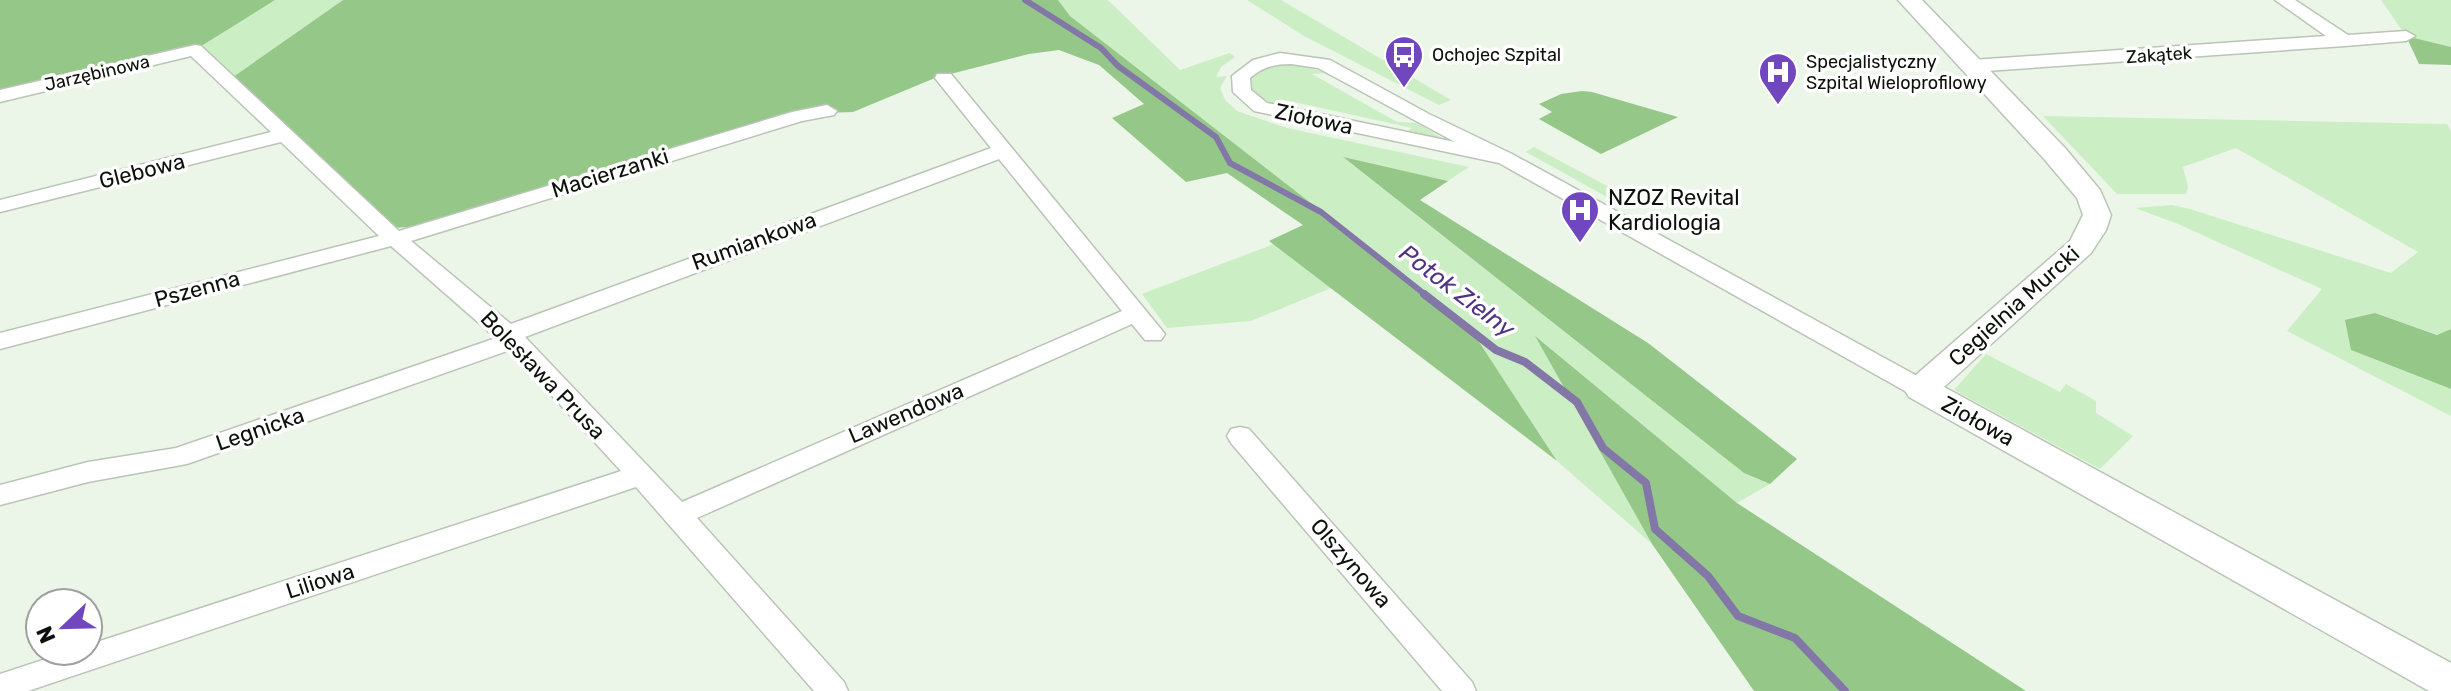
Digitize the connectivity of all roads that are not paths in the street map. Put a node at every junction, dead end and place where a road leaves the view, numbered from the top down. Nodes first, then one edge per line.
1 (1909, 0) edge
2 (2284, 0) edge
3 (2406, 36) dead end
4 (2345, 41) junction
5 (195, 50) joint
6 (1972, 66) junction
7 (944, 78) dead end
8 (0, 96) edge
9 (827, 111) dead end
10 (284, 135) junction
11 (1001, 151) junction
12 (1505, 158) junction
13 (0, 206) edge
14 (394, 238) junction
15 (1135, 314) junction
16 (1153, 334) dead end
17 (511, 337) junction
18 (0, 341) edge
19 (1921, 389) junction
20 (1240, 436) dead end
21 (638, 473) junction
22 (0, 495) edge
23 (678, 515) junction
24 (2451, 683) edge
25 (0, 687) edge
26 (1449, 688) edge
27 (833, 691) edge

1 - 6 street, Cegielnia Murcki
2 - 4 street
3 - 4 street, Zakątek
4 - 6 street, Zakątek
5 - 8 street, Jarzębinowa
5 - 10 street, Bolesława Prusa
6 - 19 street, Cegielnia Murcki
7 - 11 street
9 - 14 street, Macierzanki
10 - 13 street, Glebowa
10 - 14 street, Bolesława Prusa
11 - 15 street
11 - 17 street, Rumiankowa
12 - 12 street, Ziołowa
12 - 19 street, Ziołowa
14 - 17 street, Bolesława Prusa
14 - 18 street, Pszenna
15 - 16 street
15 - 23 street, Lawendowa
17 - 21 street, Bolesława Prusa
17 - 22 street, Legnicka
19 - 24 street, Ziołowa
20 - 26 street, Olszynowa
21 - 23 street, Bolesława Prusa
21 - 25 street, Liliowa
23 - 27 street, Bolesława Prusa

